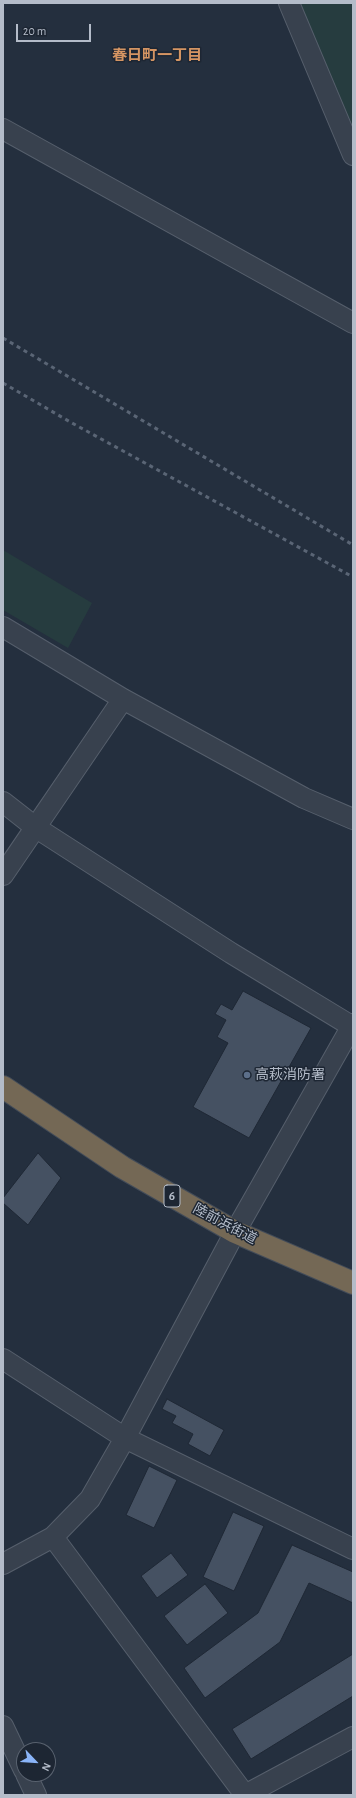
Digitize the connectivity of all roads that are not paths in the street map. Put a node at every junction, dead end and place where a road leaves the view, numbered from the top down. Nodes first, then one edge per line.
1 (289, 3) edge
2 (3, 129) edge
3 (352, 148) edge
4 (353, 323) edge
5 (3, 627) edge
6 (123, 699) junction
7 (3, 802) edge
8 (353, 819) edge
9 (35, 827) junction
10 (3, 875) edge
11 (352, 1026) edge
12 (3, 1087) edge
13 (235, 1232) junction
14 (353, 1283) edge
15 (3, 1359) edge
16 (125, 1438) junction
17 (53, 1537) junction
18 (353, 1549) edge
19 (3, 1564) edge
20 (3, 1726) edge
21 (353, 1737) edge
22 (16, 1753) edge
23 (30, 1782) edge
24 (36, 1795) edge
25 (245, 1795) edge

1 - 3 street
2 - 4 street
5 - 6 street
6 - 8 street
6 - 9 street
7 - 9 street
9 - 10 street
9 - 11 street
11 - 13 street
12 - 13 highway, 陸前浜街道 / 6
13 - 14 highway, 陸前浜街道 / 6
13 - 16 street
15 - 16 street
16 - 17 street
16 - 18 street
17 - 19 street
17 - 25 street
20 - 22 street
21 - 25 street
23 - 24 street

